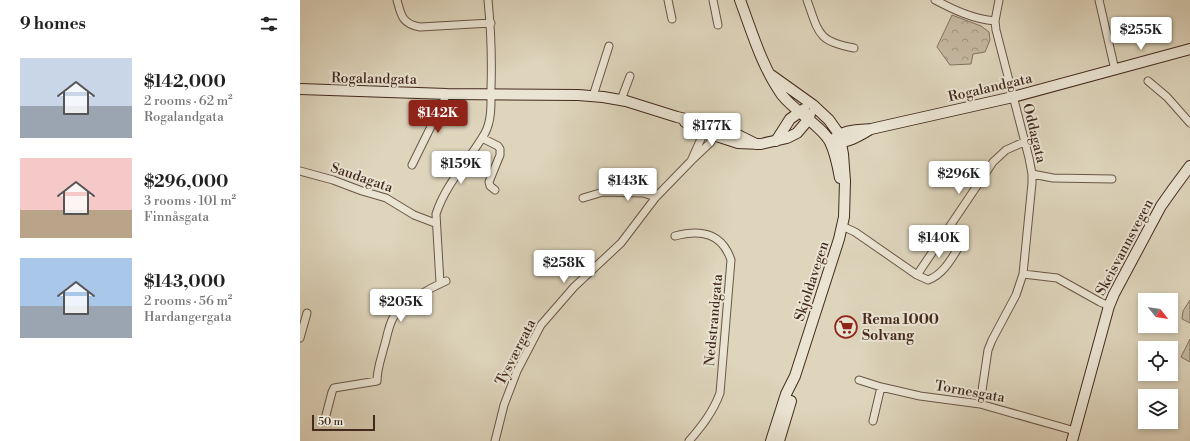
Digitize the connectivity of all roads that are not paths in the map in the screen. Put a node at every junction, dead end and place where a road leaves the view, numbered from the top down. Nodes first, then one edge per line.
1 (397, 0) edge
2 (488, 0) edge
3 (668, 0) edge
4 (713, 0) edge
5 (740, 0) edge
6 (807, 0) edge
7 (935, 0) edge
8 (998, 0) edge
9 (1099, 0) edge
10 (672, 18) dead end
11 (995, 20) junction
12 (491, 23) junction
13 (718, 25) dead end
14 (609, 46) dead end
15 (854, 48) dead end
16 (1190, 49) edge
17 (1115, 70) junction
18 (770, 75) junction
19 (630, 76) dead end
20 (1148, 81) dead end
21 (300, 90) edge
22 (447, 94) junction
23 (491, 95) junction
24 (593, 96) junction
25 (1012, 97) junction
26 (621, 100) junction
27 (812, 105) junction
28 (799, 112) junction
29 (808, 120) junction
30 (1190, 123) edge
31 (710, 132) junction
32 (482, 138) junction
33 (840, 138) junction
34 (776, 141) junction
35 (830, 142) junction
36 (1024, 142) junction
37 (691, 161) junction
38 (412, 165) dead end
39 (1190, 166) edge
40 (300, 171) edge
41 (1032, 174) junction
42 (1112, 179) dead end
43 (495, 190) dead end
44 (845, 193) junction
45 (656, 197) junction
46 (583, 198) dead end
47 (435, 223) junction
48 (842, 226) junction
49 (675, 236) dead end
50 (960, 245) dead end
51 (1023, 274) junction
52 (917, 275) junction
53 (1109, 306) junction
54 (306, 313) dead end
55 (300, 338) edge
56 (795, 376) junction
57 (859, 380) dead end
58 (882, 387) junction
59 (980, 404) junction
60 (325, 419) dead end
61 (873, 421) dead end
62 (1075, 431) junction
63 (495, 441) edge
64 (689, 441) edge
65 (771, 441) edge
66 (779, 441) edge
67 (1072, 441) edge

1 - 12 street
2 - 12 street
3 - 10 street
4 - 13 street
5 - 18 street, Skjoldavegen
6 - 15 street
7 - 11 street
8 - 11 street, Oddagata
9 - 17 street
11 - 25 street, Oddagata
12 - 23 street
14 - 24 street
16 - 17 street, Rogalandgata
17 - 25 street, Rogalandgata
18 - 27 street, Skjoldavegen
18 - 28 street, Skjoldavegen
19 - 26 street
20 - 30 street
21 - 22 street, Rogalandgata
22 - 23 street, Rogalandgata
22 - 38 street
23 - 24 street, Rogalandgata
23 - 32 street
24 - 26 street, Rogalandgata
25 - 33 street, Rogalandgata
25 - 36 street, Oddagata
26 - 31 street, Rogalandgata
27 - 28 street
27 - 29 street, Rogalandgata
27 - 33 street, Skjoldavegen
28 - 29 street, Skjoldavegen
28 - 34 street
29 - 34 street, Rogalandgata
29 - 35 street, Skjoldavegen
31 - 34 street, Rogalandgata
31 - 37 street, Tysværgata
31 - 37 street, Tysværgata
32 - 43 street
32 - 47 street
33 - 35 street, Rogalandgata
33 - 44 street, Skjoldavegen
35 - 44 street, Skjoldavegen
36 - 41 street, Oddagata
36 - 52 street
37 - 45 street, Tysværgata
39 - 53 street, Skeisvannsvegen
40 - 47 street, Saudagata
41 - 42 street
41 - 51 street, Oddagata
44 - 48 street, Skjoldavegen
45 - 46 street
45 - 63 street, Tysværgata
47 - 60 street
48 - 52 street
48 - 56 street, Skjoldavegen
49 - 64 street, Nedstrandgata
50 - 52 street
51 - 53 street
51 - 59 street, Oddagata
53 - 62 street, Skeisvannsvegen
54 - 55 street
56 - 65 street, Skjoldavegen
56 - 66 street, Skjoldavegen
57 - 58 street, Tornesgata
58 - 59 street, Tornesgata
58 - 61 street
59 - 62 street, Tornesgata
62 - 67 street, Skeisvannsvegen

